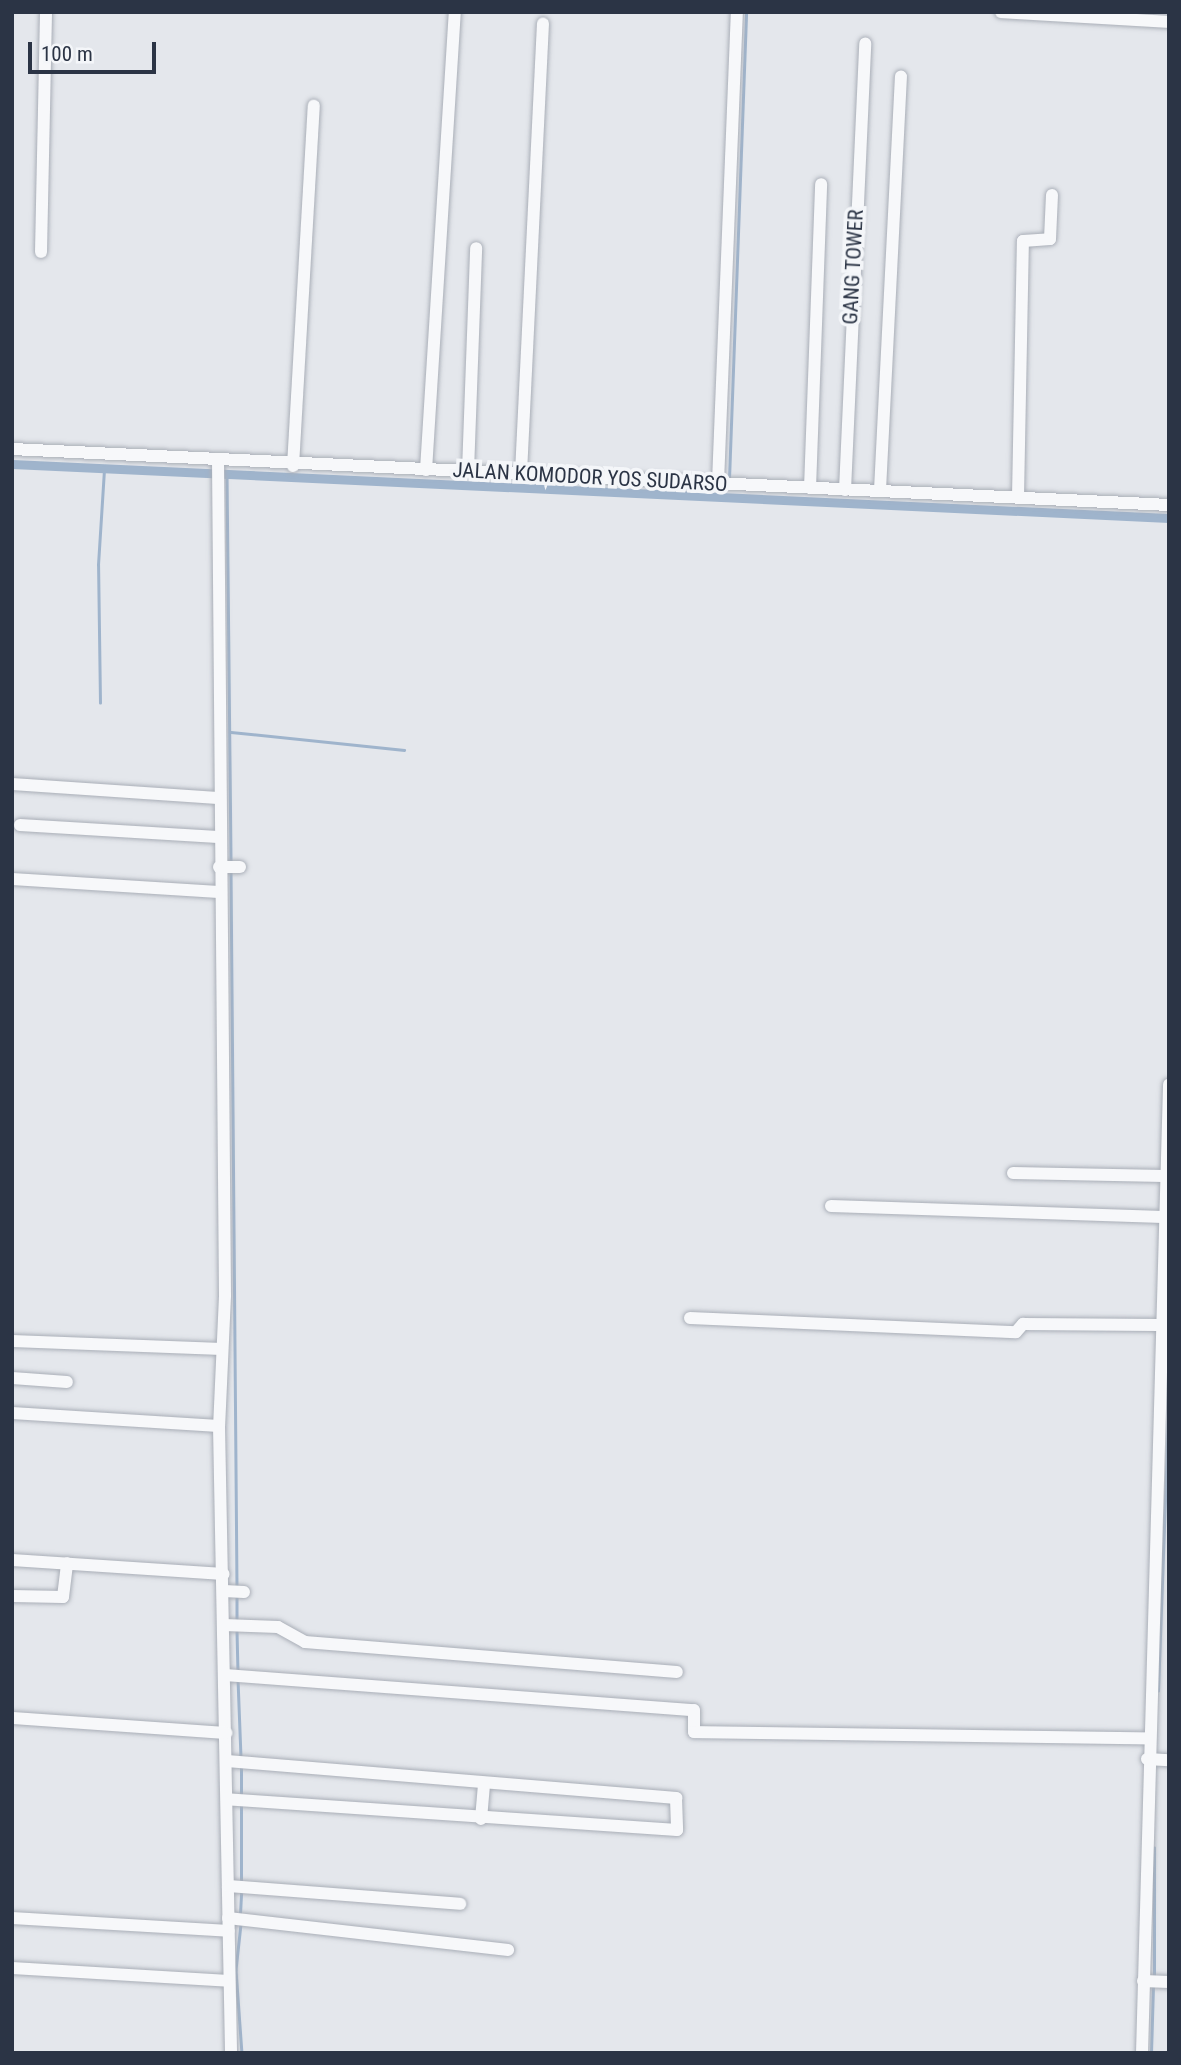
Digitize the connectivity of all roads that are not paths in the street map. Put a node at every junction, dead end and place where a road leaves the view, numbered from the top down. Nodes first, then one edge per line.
1 (46, 12) edge
2 (455, 12) edge
3 (737, 12) edge
4 (1001, 12) edge
5 (1169, 22) edge
6 (543, 24) dead end
7 (865, 43) dead end
8 (901, 77) dead end
9 (314, 106) dead end
10 (821, 184) dead end
11 (1052, 195) dead end
12 (476, 248) dead end
13 (41, 252) dead end
14 (12, 449) edge
15 (218, 463) junction
16 (293, 466) junction
17 (426, 470) junction
18 (468, 471) junction
19 (521, 473) junction
20 (725, 483) junction
21 (810, 488) junction
22 (845, 490) junction
23 (880, 490) junction
24 (1018, 496) junction
25 (1169, 505) edge
26 (12, 783) edge
27 (218, 798) junction
28 (20, 825) dead end
29 (218, 837) junction
30 (12, 879) edge
31 (219, 892) junction
32 (1169, 1084) edge
33 (1013, 1173) dead end
34 (1166, 1183) edge
35 (831, 1206) dead end
36 (1165, 1225) edge
37 (690, 1318) dead end
38 (1159, 1325) junction
39 (12, 1341) edge
40 (222, 1349) junction
41 (12, 1378) edge
42 (67, 1382) dead end
43 (12, 1413) edge
44 (219, 1426) junction
45 (12, 1560) edge
46 (67, 1563) junction
47 (224, 1574) junction
48 (12, 1596) edge
49 (234, 1624) junction
50 (677, 1672) dead end
51 (234, 1676) junction
52 (12, 1718) edge
53 (226, 1733) junction
54 (1148, 1738) junction
55 (1157, 1760) edge
56 (236, 1762) junction
57 (484, 1783) junction
58 (236, 1799) junction
59 (481, 1819) junction
60 (230, 1886) junction
61 (460, 1904) dead end
62 (12, 1918) edge
63 (230, 1918) junction
64 (229, 1931) junction
65 (508, 1950) dead end
66 (12, 1968) edge
67 (229, 1981) junction
68 (1155, 1981) edge
69 (231, 2053) edge
70 (1142, 2053) edge

1 - 13 street
2 - 17 street
3 - 20 street
4 - 5 street
6 - 19 street
7 - 22 street, GANG TOWER
8 - 23 street
9 - 16 street
10 - 21 street
11 - 24 street
12 - 18 street
14 - 15 street, JALAN KOMODOR YOS SUDARSO
15 - 16 street, JALAN KOMODOR YOS SUDARSO
15 - 27 street
16 - 17 street, JALAN KOMODOR YOS SUDARSO
17 - 18 street, JALAN KOMODOR YOS SUDARSO
18 - 19 street, JALAN KOMODOR YOS SUDARSO
19 - 20 street, JALAN KOMODOR YOS SUDARSO
20 - 21 street, JALAN KOMODOR YOS SUDARSO
21 - 22 street, JALAN KOMODOR YOS SUDARSO
22 - 23 street, JALAN KOMODOR YOS SUDARSO
23 - 24 street, JALAN KOMODOR YOS SUDARSO
24 - 25 street, JALAN KOMODOR YOS SUDARSO
26 - 27 street
27 - 29 street
28 - 29 street
29 - 31 street
30 - 31 street
31 - 40 street
32 - 34 street
33 - 34 street
34 - 36 street
35 - 36 street
36 - 38 street
37 - 38 street
38 - 54 street
39 - 40 street
40 - 44 street
41 - 42 street
43 - 44 street
44 - 47 street
45 - 46 street
46 - 47 street
46 - 48 street
47 - 49 street
49 - 50 street
49 - 51 street
51 - 53 street
51 - 54 street
52 - 53 street
53 - 56 street
54 - 55 street
55 - 68 street
56 - 57 street
56 - 58 street
57 - 59 street
57 - 59 street
58 - 59 street
58 - 60 street
60 - 61 street
60 - 63 street
62 - 64 street
63 - 64 street
63 - 65 street
64 - 67 street
66 - 67 street
67 - 69 street
68 - 70 street

